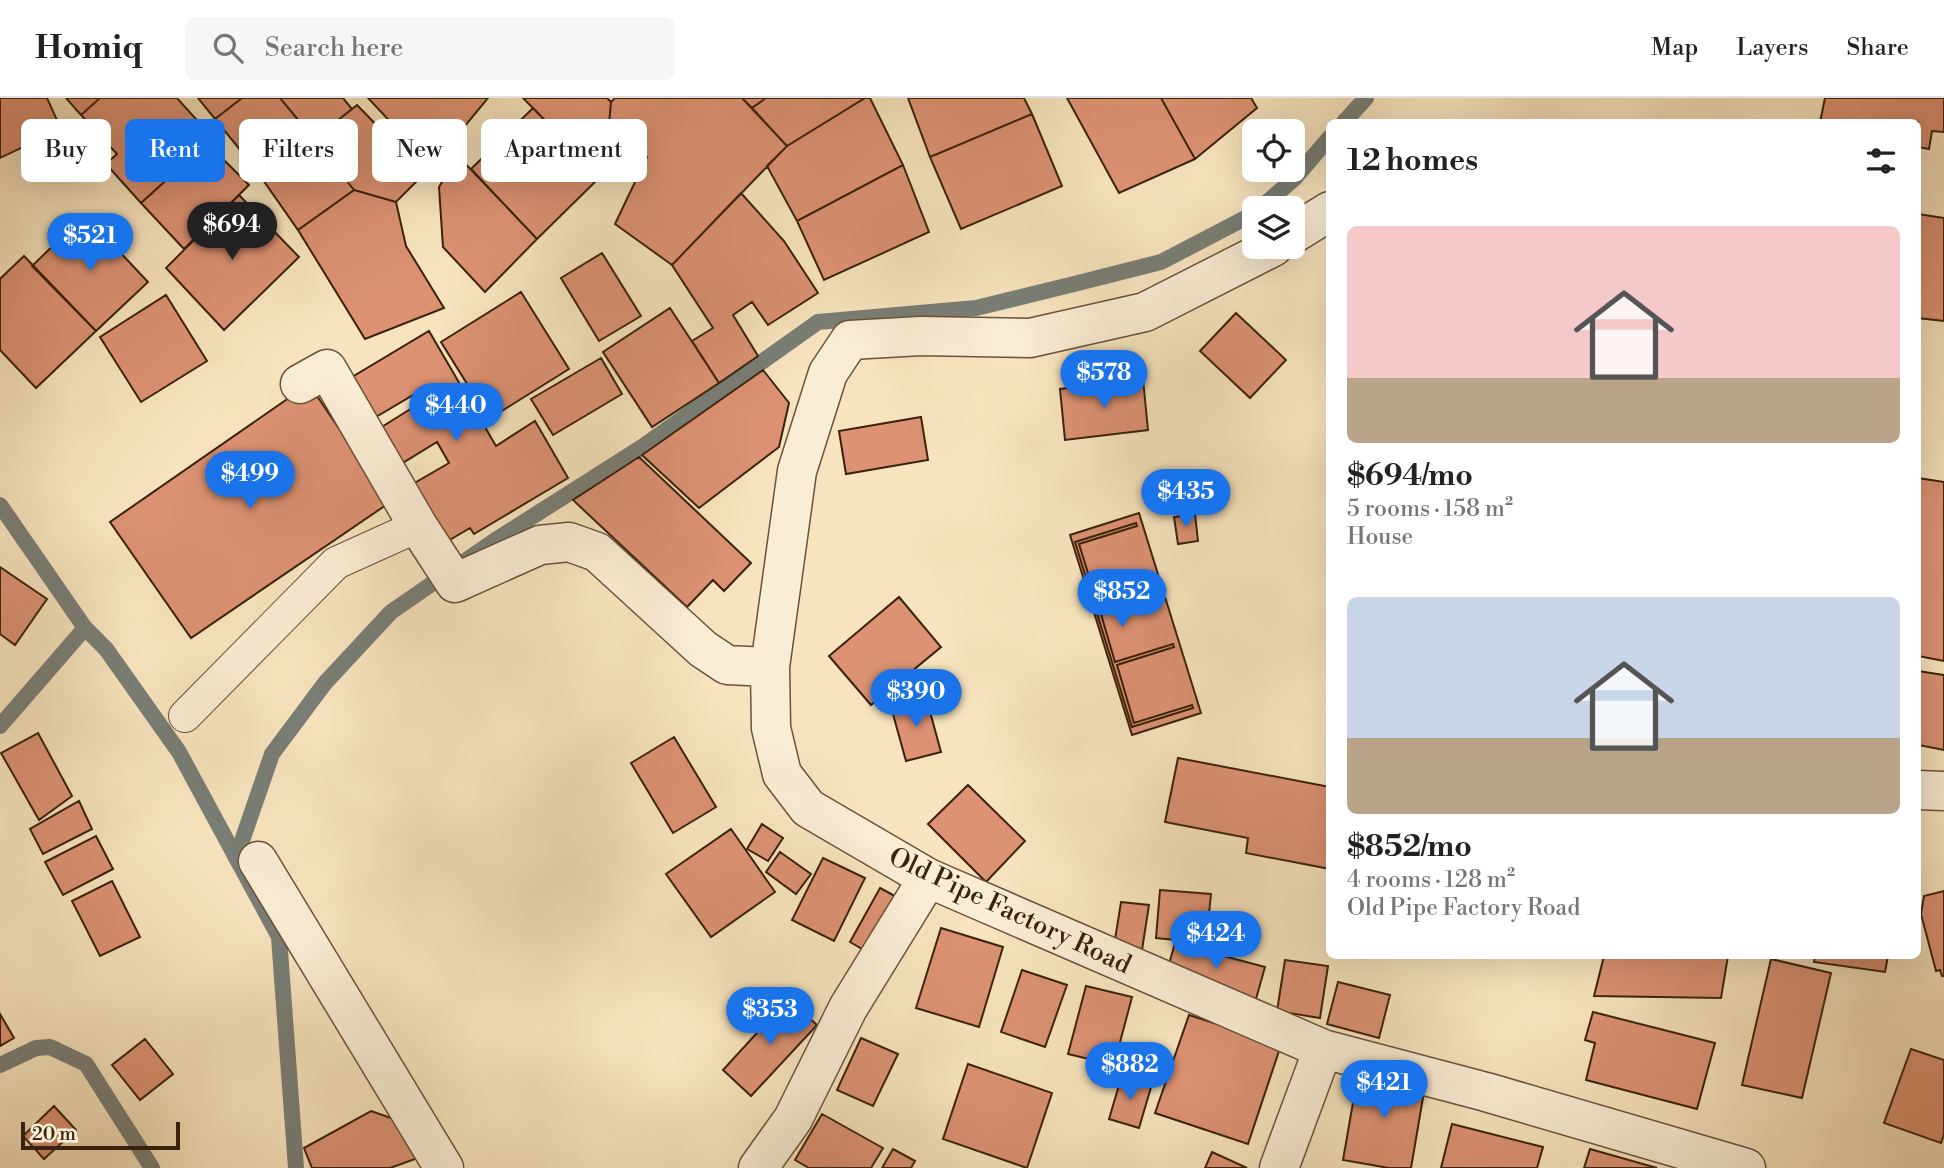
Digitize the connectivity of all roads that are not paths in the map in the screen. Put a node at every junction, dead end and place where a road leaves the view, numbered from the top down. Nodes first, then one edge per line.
1 (1326, 213) edge
2 (1305, 227) edge
3 (1249, 259) edge
4 (300, 384) dead end
5 (418, 526) junction
6 (770, 667) junction
7 (185, 716) dead end
8 (1921, 790) edge
9 (1944, 792) edge
10 (258, 861) dead end
11 (928, 878) junction
12 (1323, 1049) junction
13 (444, 1168) edge
14 (758, 1168) edge
15 (1279, 1168) edge
16 (1746, 1168) edge

1 - 2 street
3 - 6 street, Old Pipe Factory Road
4 - 5 street
5 - 6 street
5 - 7 lane
6 - 11 street, Old Pipe Factory Road
8 - 9 street
10 - 13 street
11 - 12 street, Old Pipe Factory Road
11 - 14 street
12 - 15 street
12 - 16 street, Old Pipe Factory Road

